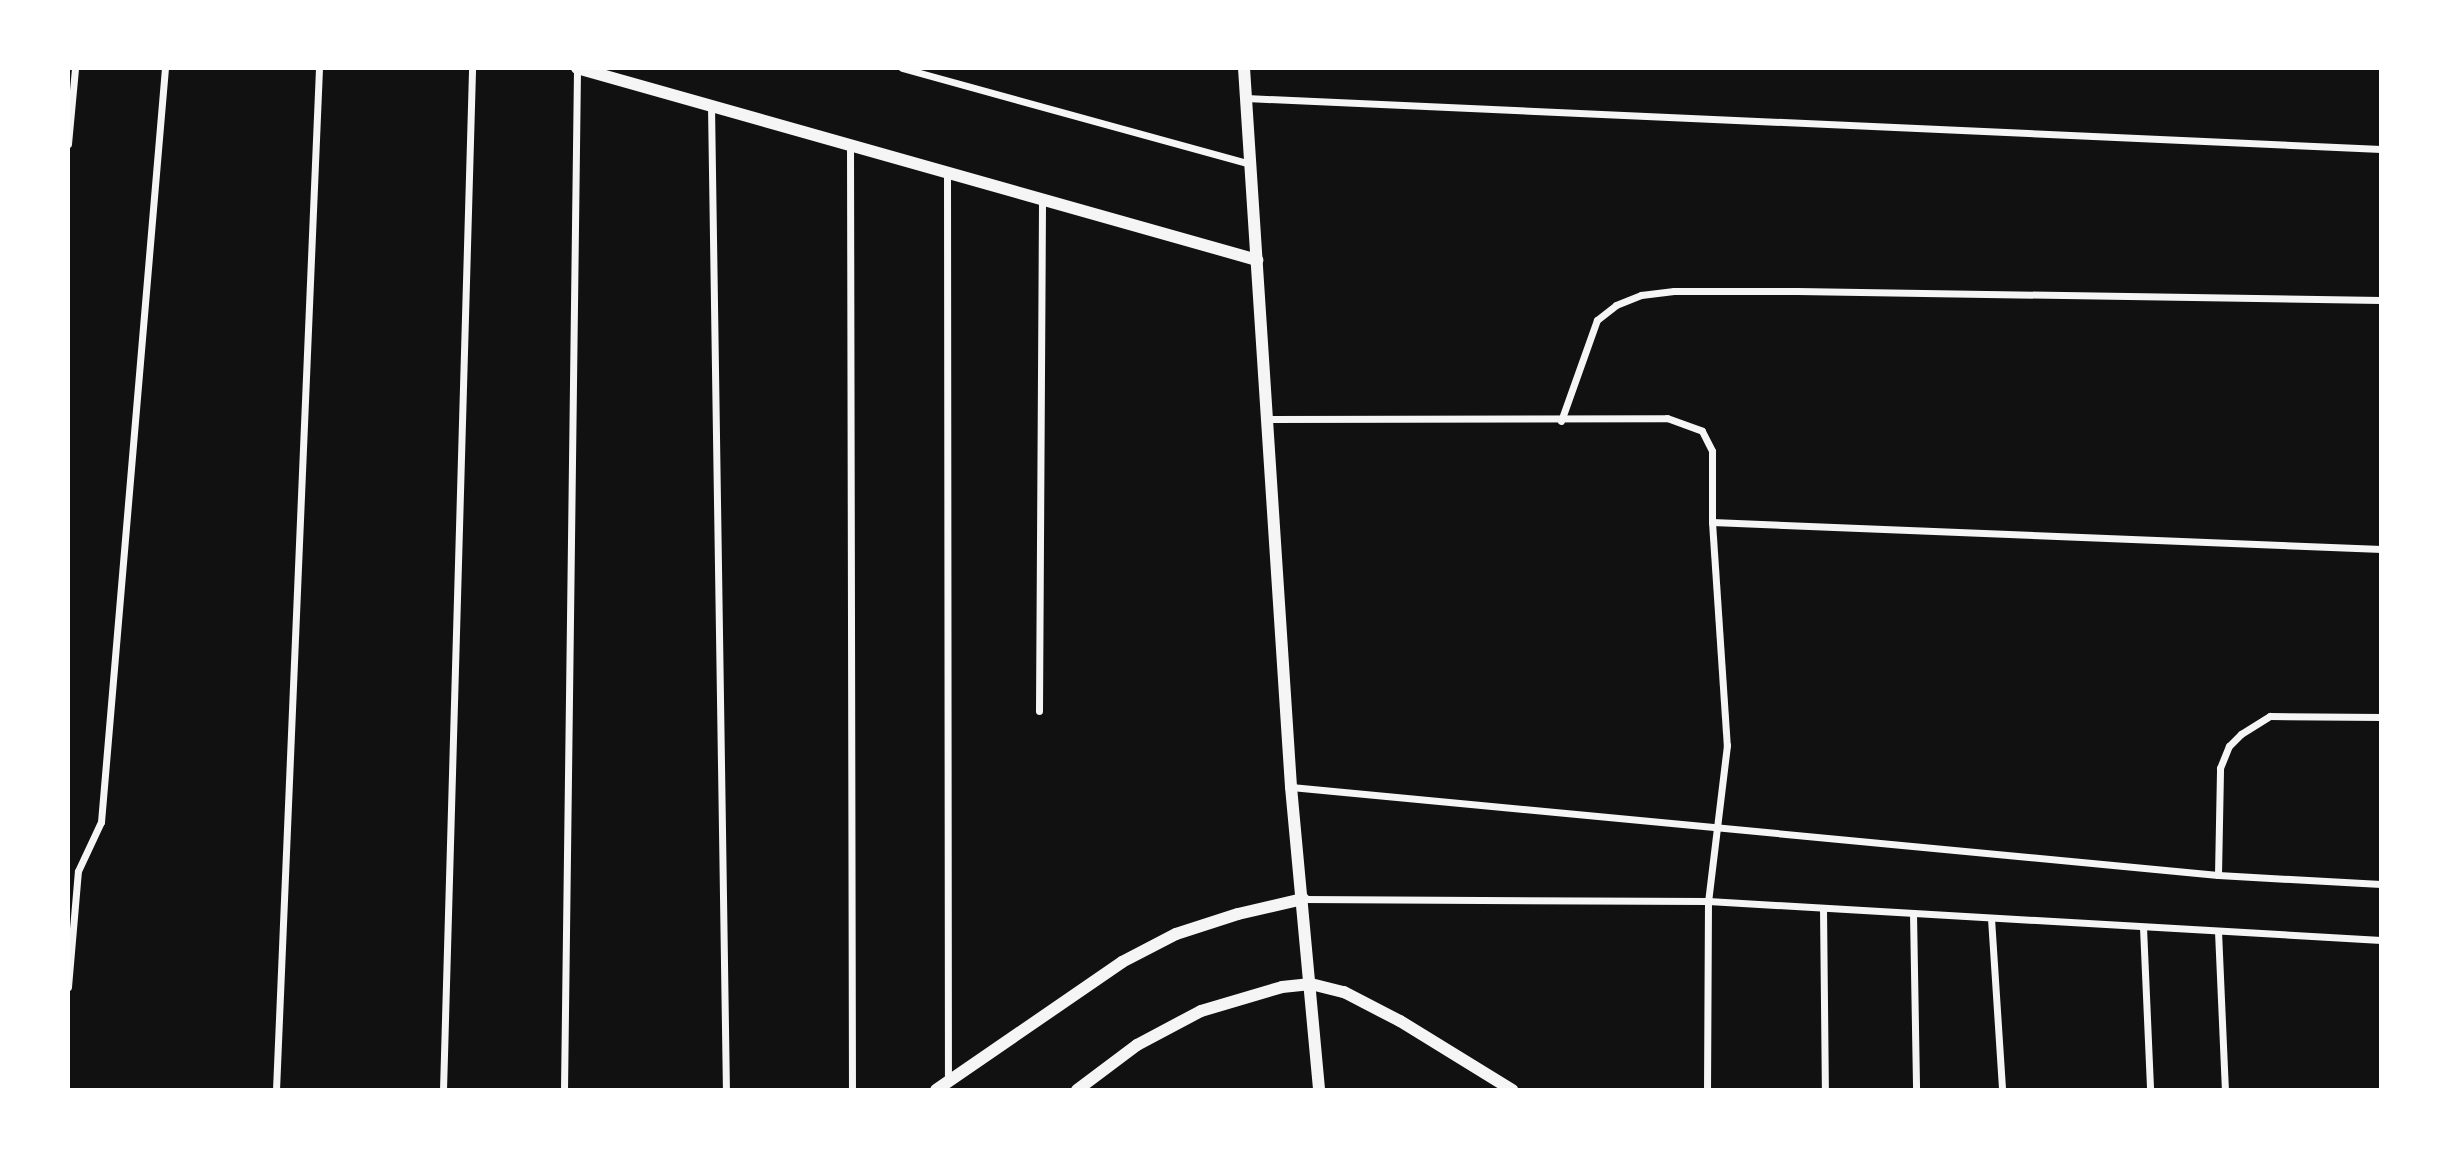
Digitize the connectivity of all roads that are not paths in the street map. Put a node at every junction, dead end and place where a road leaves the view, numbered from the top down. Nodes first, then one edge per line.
1 (75, 68) edge
2 (165, 68) edge
3 (319, 68) edge
4 (472, 68) edge
5 (577, 68) edge
6 (902, 68) edge
7 (1244, 68) edge
8 (1246, 98) junction
9 (711, 106) junction
10 (68, 144) edge
11 (850, 145) junction
12 (2381, 149) edge
13 (1251, 164) junction
14 (947, 173) junction
15 (1042, 199) junction
16 (1257, 260) junction
17 (2381, 300) edge
18 (1268, 419) junction
19 (1561, 421) junction
20 (1712, 522) junction
21 (2381, 549) edge
22 (1039, 711) dead end
23 (2381, 717) edge
24 (1291, 787) junction
25 (1720, 829) junction
26 (2218, 875) junction
27 (2381, 884) edge
28 (1303, 900) junction
29 (1708, 901) junction
30 (1823, 908) junction
31 (1913, 913) junction
32 (1991, 918) junction
33 (2143, 927) junction
34 (2218, 931) junction
35 (2381, 940) edge
36 (1311, 984) junction
37 (68, 987) edge
38 (948, 1080) junction
39 (276, 1090) edge
40 (443, 1090) edge
41 (564, 1090) edge
42 (726, 1090) edge
43 (852, 1090) edge
44 (936, 1090) edge
45 (1077, 1090) edge
46 (1319, 1090) edge
47 (1512, 1090) edge
48 (1707, 1090) edge
49 (1825, 1090) edge
50 (1916, 1090) edge
51 (2002, 1090) edge
52 (2150, 1090) edge
53 (2225, 1090) edge

1 - 10 street
2 - 37 street
3 - 39 street
4 - 40 street
5 - 9 street
5 - 41 street
6 - 13 street
7 - 8 street
8 - 12 street
8 - 13 street
9 - 11 street
9 - 42 street
11 - 14 street
11 - 43 street
13 - 16 street
14 - 15 street
14 - 38 street
15 - 16 street
15 - 22 street
16 - 18 street
17 - 19 street
18 - 19 street
18 - 24 street
19 - 20 street
20 - 21 street
20 - 25 street
23 - 26 street
24 - 25 street
24 - 28 street
25 - 26 street
25 - 29 street
26 - 27 street
28 - 29 street
28 - 36 street
28 - 38 street
29 - 30 street
29 - 48 street
30 - 31 street
30 - 49 street
31 - 32 street
31 - 50 street
32 - 33 street
32 - 51 street
33 - 34 street
33 - 52 street
34 - 35 street
34 - 53 street
36 - 45 street
36 - 46 street
36 - 47 street
38 - 44 street

